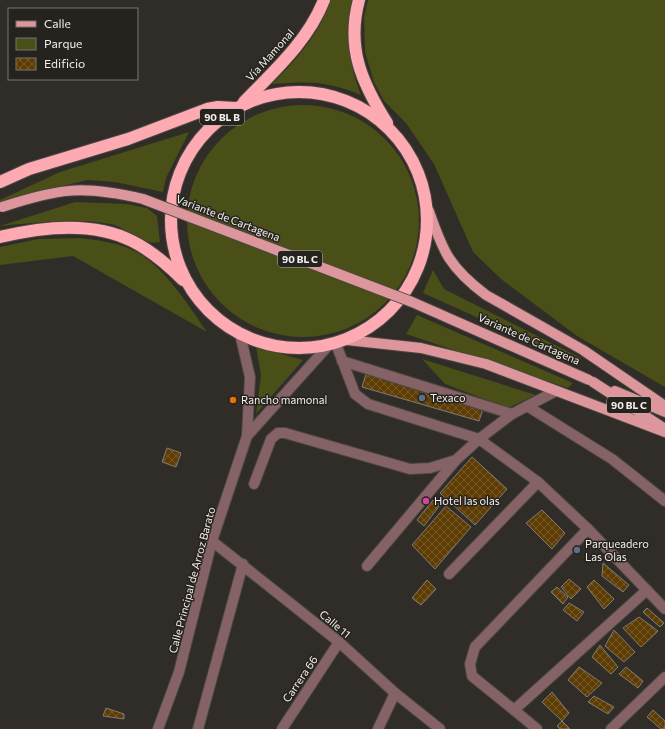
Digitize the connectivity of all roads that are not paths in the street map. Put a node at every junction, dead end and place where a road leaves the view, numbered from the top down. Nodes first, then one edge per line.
1 (324, 0) edge
2 (358, 0) edge
3 (239, 106) junction
4 (393, 132) junction
5 (0, 182) edge
6 (1, 208) edge
7 (429, 211) junction
8 (0, 237) edge
9 (188, 285) junction
10 (240, 334) junction
11 (337, 343) junction
12 (342, 361) junction
13 (591, 381) junction
14 (556, 391) junction
15 (527, 406) junction
16 (665, 406) edge
17 (665, 412) edge
18 (512, 414) junction
19 (665, 430) edge
20 (247, 436) junction
21 (479, 439) junction
22 (456, 460) junction
23 (538, 482) junction
24 (254, 484) dead end
25 (665, 501) edge
26 (588, 529) junction
27 (212, 541) junction
28 (243, 564) junction
29 (367, 566) dead end
30 (449, 574) dead end
31 (647, 590) junction
32 (665, 609) edge
33 (339, 642) junction
34 (665, 678) edge
35 (395, 693) junction
36 (514, 710) junction
37 (158, 729) edge
38 (198, 729) edge
39 (282, 729) edge
40 (378, 729) edge
41 (440, 729) edge
42 (537, 729) edge
43 (611, 729) edge

1 - 3 highway, Vía Mamonal / 90 BL B
2 - 4 highway, 90 BL B
3 - 4 highway, 90 BL B
3 - 5 highway
3 - 9 highway, 90 BL B
4 - 7 highway, 90 BL B
6 - 13 main road, Variante de Cartagena / 90 BL C, bridge
7 - 11 highway, 90 BL B
7 - 16 main road
8 - 9 highway
9 - 10 highway, 90 BL B
10 - 11 highway, 90 BL B
10 - 20 street, Calle Principal de Arroz Barato
11 - 12 street
11 - 14 main road
11 - 20 street, Calle Principal de Arroz Barato
12 - 18 street
12 - 21 street
13 - 17 main road, Variante de Cartagena / 90 BL C
13 - 19 main road, Variante de Cartagena / 90 BL C
14 - 15 street
14 - 19 main road
15 - 18 street
15 - 25 street
18 - 21 street
20 - 27 street, Calle Principal de Arroz Barato
21 - 22 street
21 - 23 street
22 - 24 street
22 - 29 street
23 - 26 street
23 - 30 street
26 - 31 street
26 - 36 street
27 - 28 street, Calle 11
27 - 37 street, Calle Principal de Arroz Barato
28 - 33 street, Calle 11
28 - 38 street
31 - 32 street
31 - 36 street
33 - 35 street, Calle 11
33 - 39 street, Carrera 66
34 - 43 street
35 - 40 street
35 - 41 street, Calle 11
36 - 42 street

